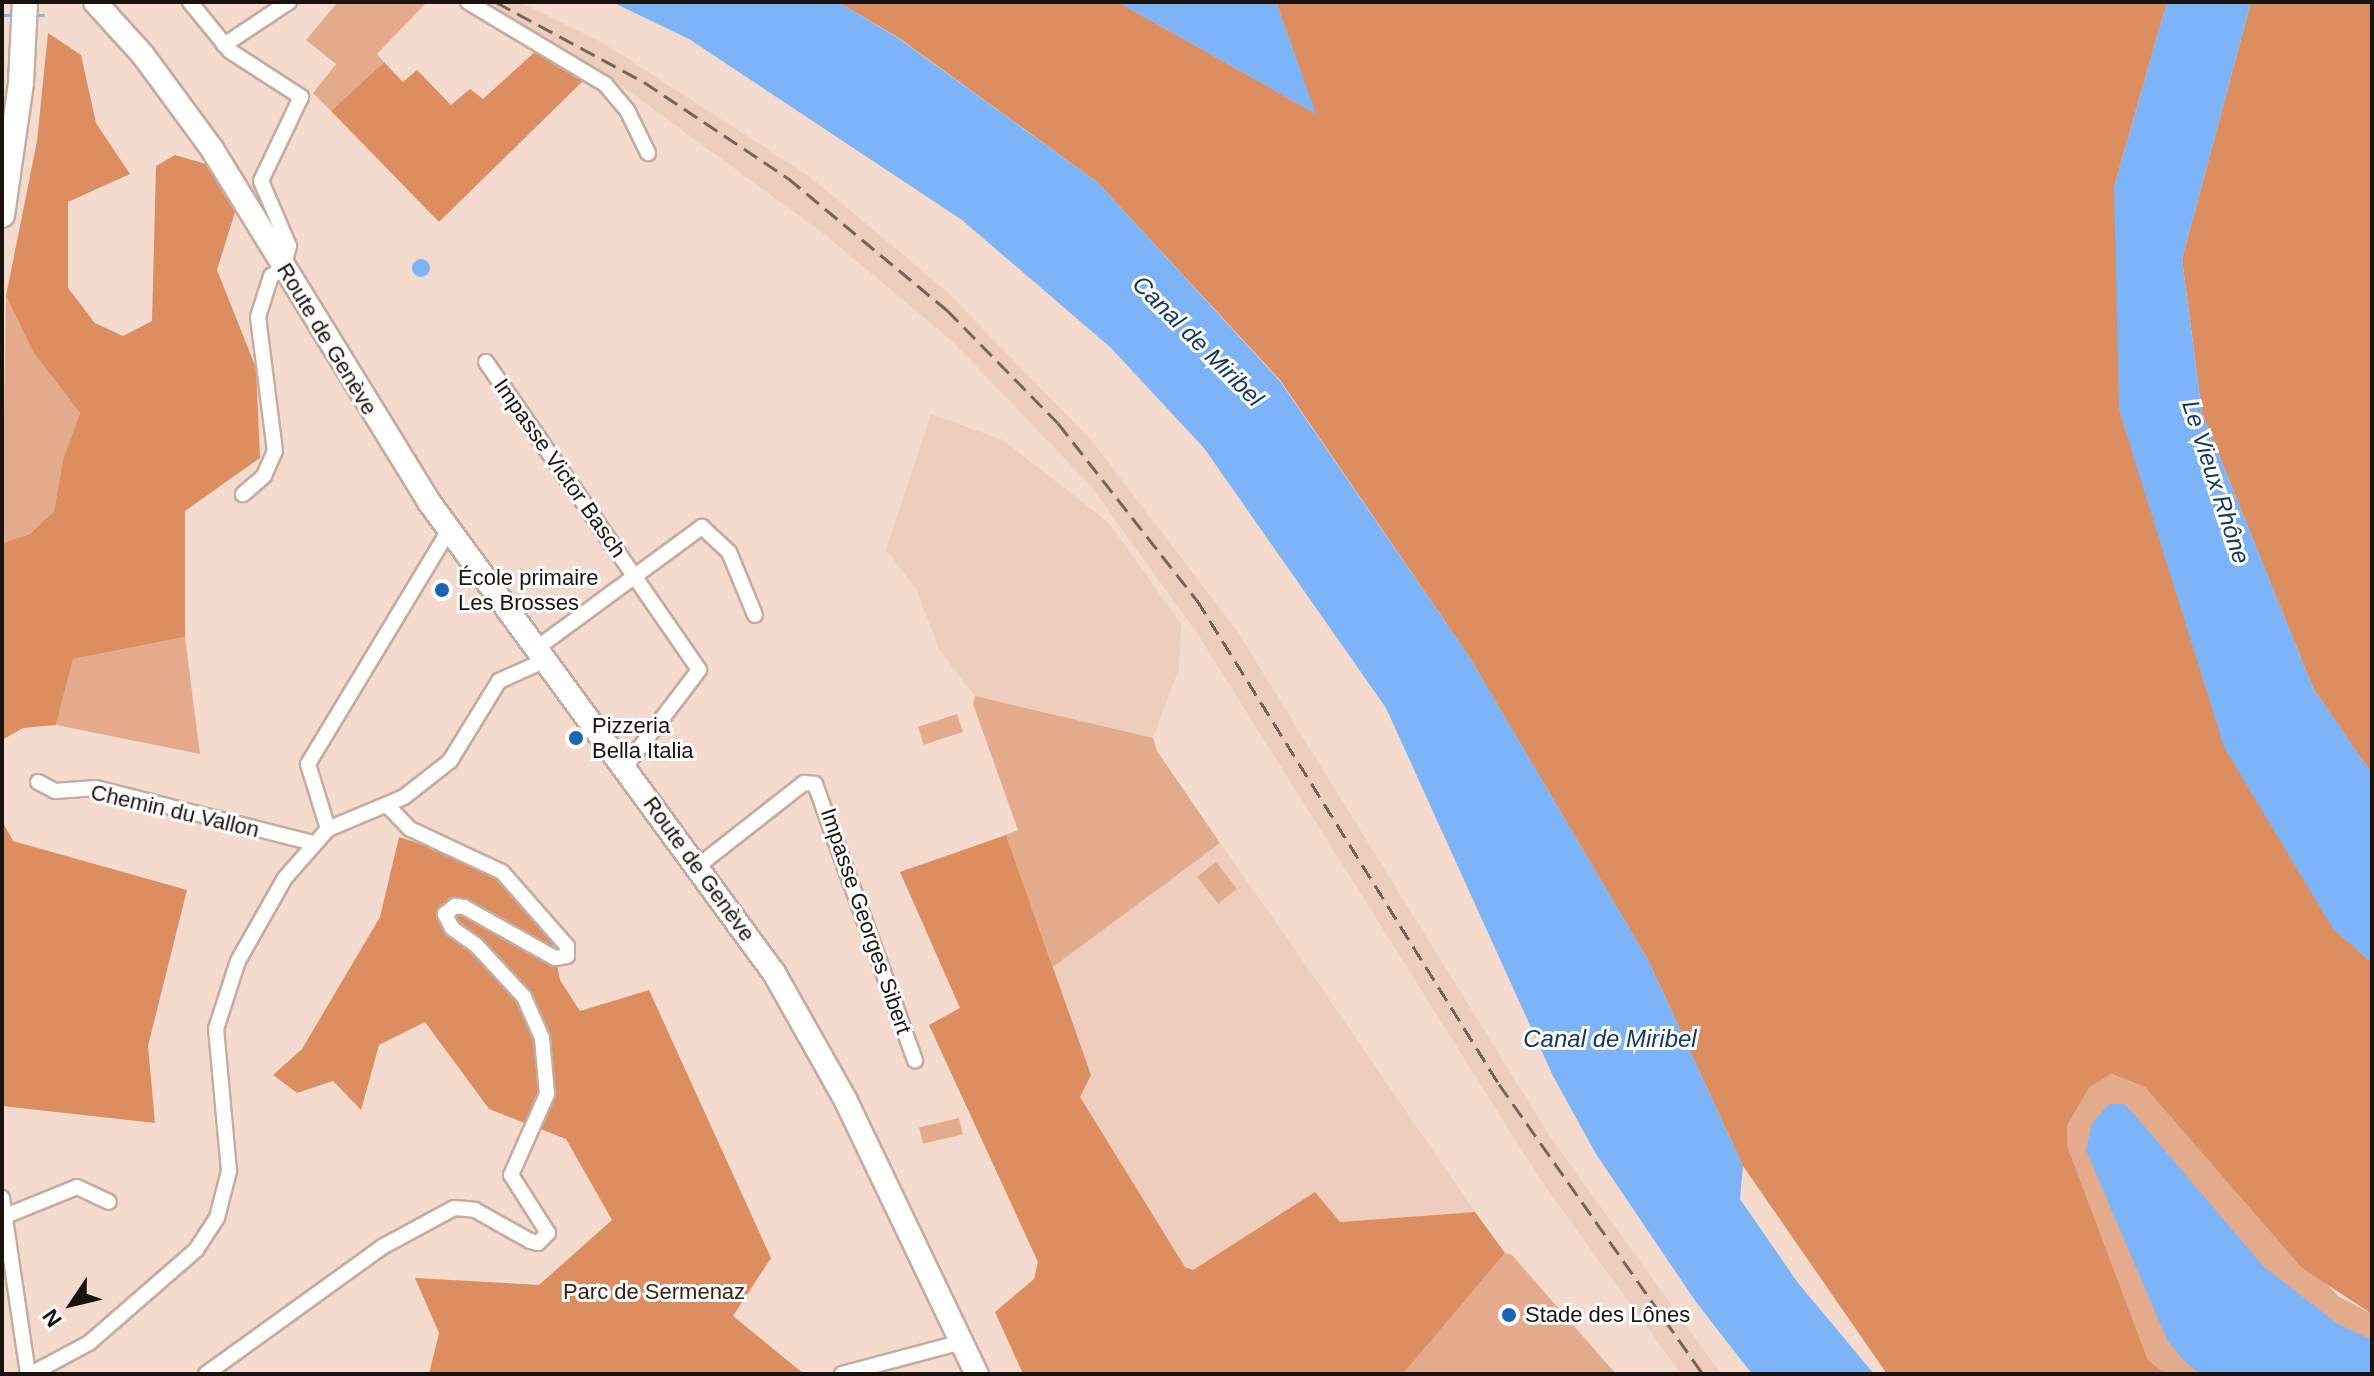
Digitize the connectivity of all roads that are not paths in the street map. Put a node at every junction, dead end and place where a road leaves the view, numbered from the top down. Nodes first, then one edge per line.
1 (25, 2) edge
2 (95, 2) edge
3 (190, 2) edge
4 (289, 2) edge
5 (468, 2) edge
6 (224, 45) junction
7 (648, 153) dead end
8 (2, 215) edge
9 (283, 268) junction
10 (486, 362) dead end
11 (243, 494) dead end
12 (450, 529) junction
13 (635, 575) junction
14 (755, 615) dead end
15 (541, 654) junction
16 (625, 767) junction
17 (38, 782) dead end
18 (387, 805) junction
19 (328, 829) junction
20 (314, 843) junction
21 (698, 866) junction
22 (915, 1061) dead end
23 (2, 1198) edge
24 (109, 1202) dead end
25 (8, 1215) junction
26 (962, 1342) junction
27 (30, 1374) edge
28 (206, 1374) edge
29 (842, 1374) edge
30 (977, 1374) edge

1 - 8 highway
2 - 9 main road, Route de Genève
3 - 6 street
4 - 6 street
5 - 7 street
6 - 9 street
9 - 11 street
9 - 12 main road, Route de Genève
10 - 13 street, Impasse Victor Basch
12 - 15 main road, Route de Genève
12 - 19 street
13 - 14 street
13 - 15 street
13 - 16 street, Impasse Victor Basch
15 - 16 main road, Route de Genève
15 - 18 street
16 - 21 main road, Route de Genève
17 - 20 street, Chemin du Vallon
18 - 19 street
18 - 28 street
19 - 20 street
20 - 27 street
21 - 22 street, Impasse Georges Sibert
21 - 26 main road, Route de Genève
23 - 25 street
24 - 25 street
25 - 27 street
26 - 29 street
26 - 30 main road, Route de Genève

